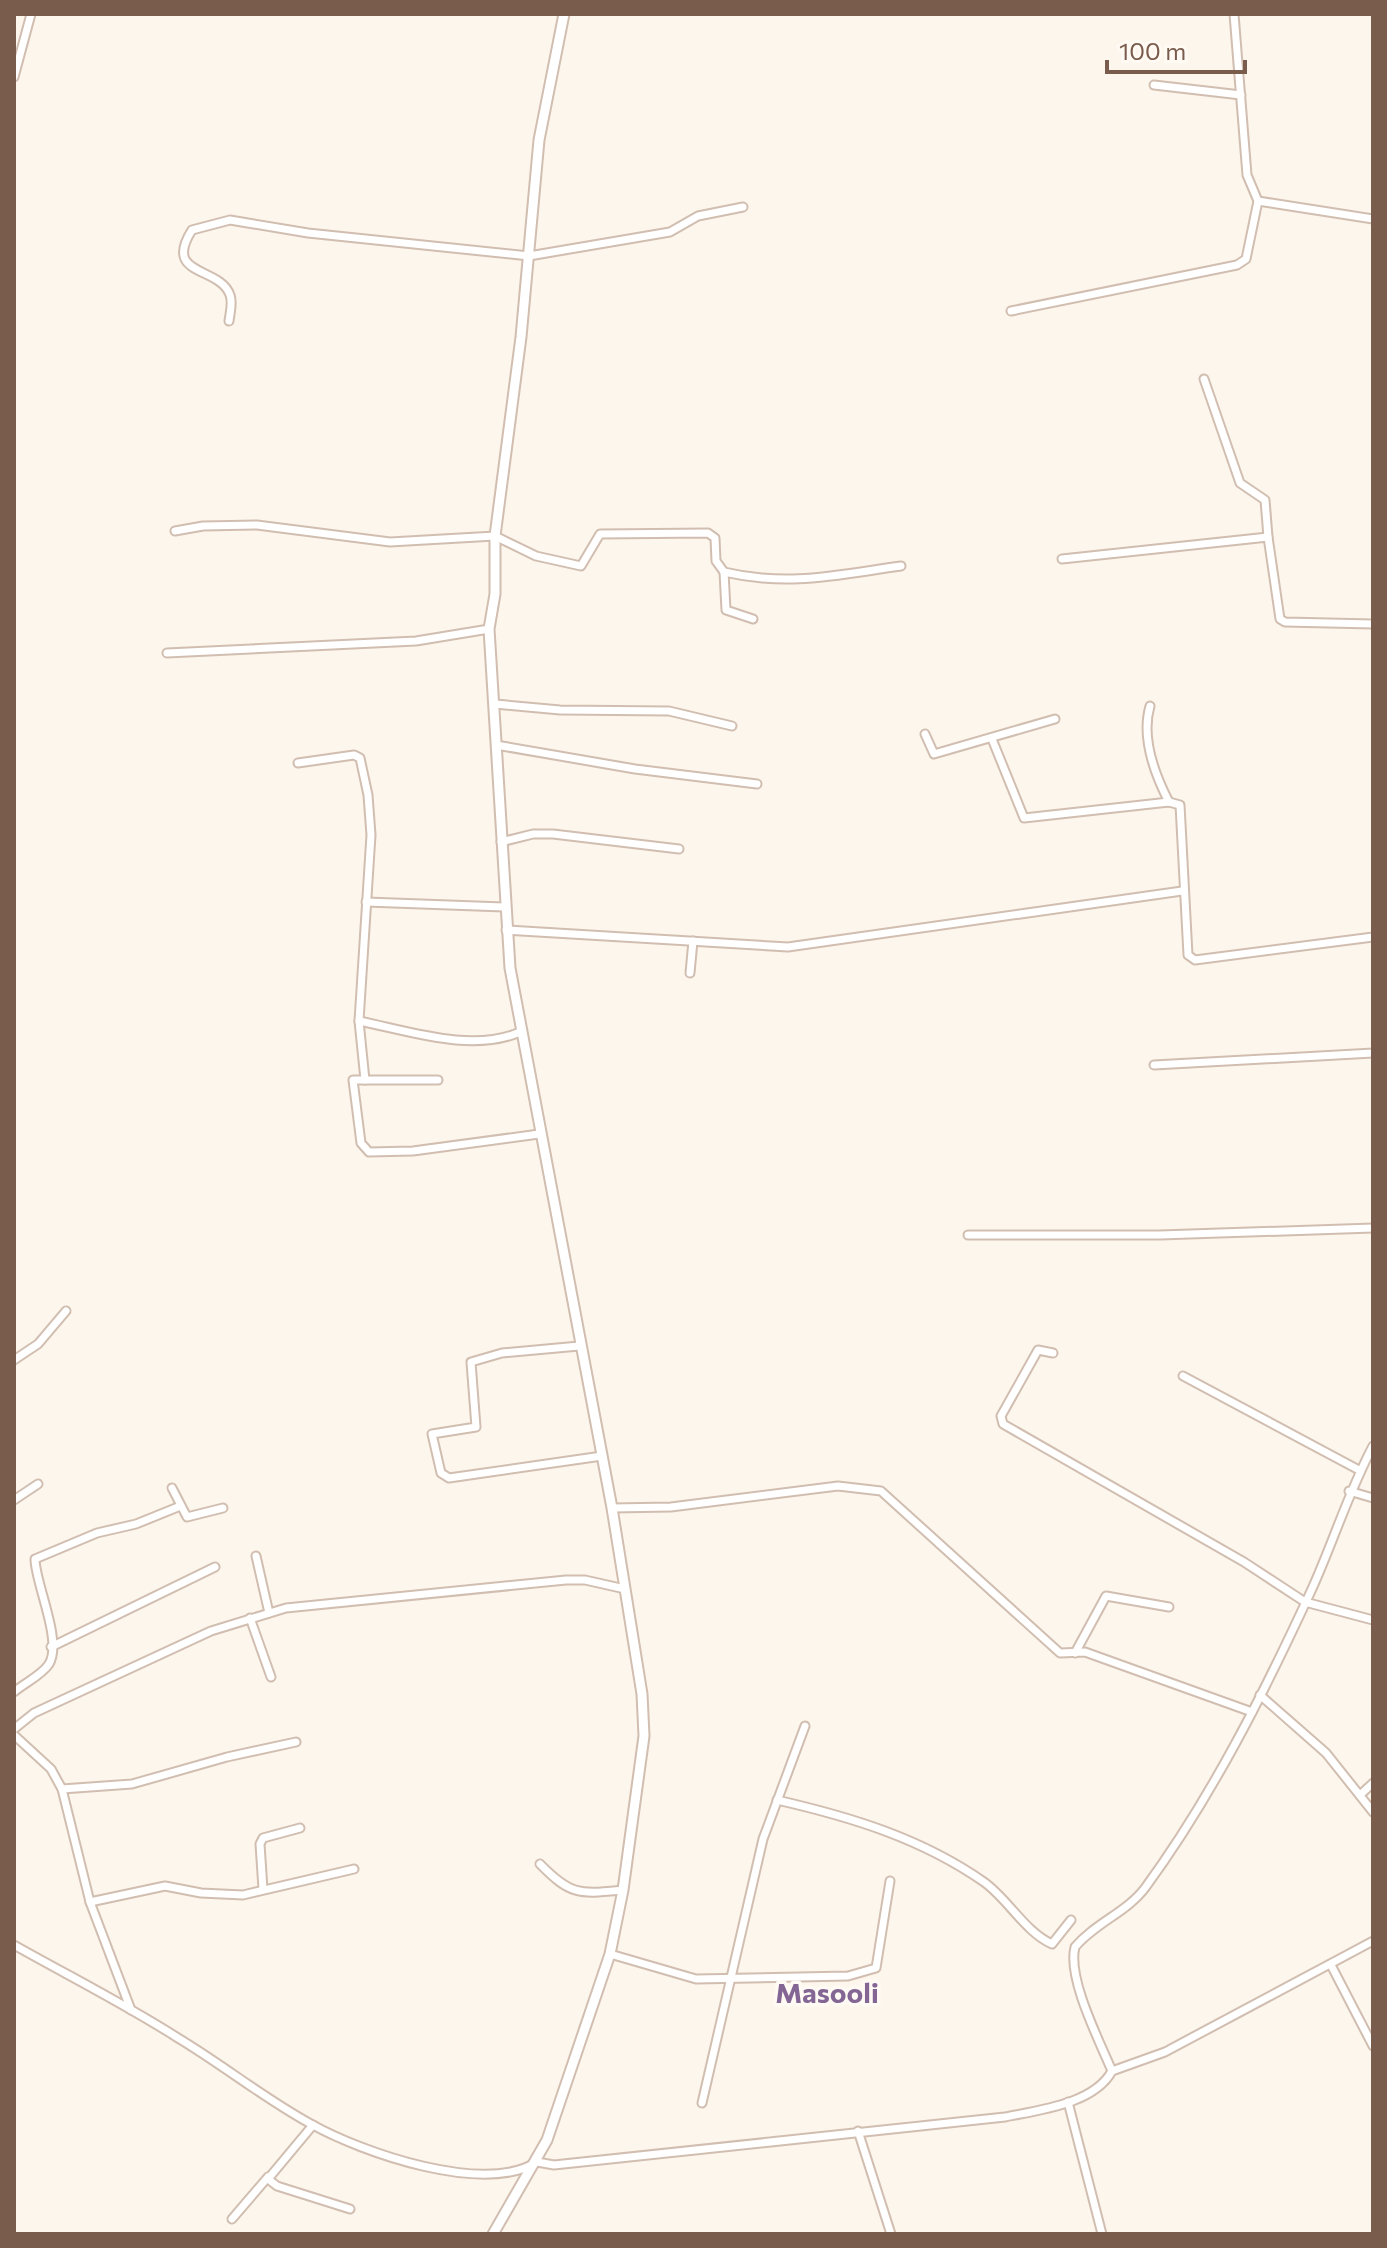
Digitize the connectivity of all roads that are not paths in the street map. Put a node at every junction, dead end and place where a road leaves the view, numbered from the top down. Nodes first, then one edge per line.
1 (31, 14) edge
2 (564, 14) edge
3 (1234, 14) edge
4 (14, 77) edge
5 (1154, 85) dead end
6 (1241, 95) junction
7 (1258, 201) junction
8 (743, 207) dead end
9 (1373, 219) edge
10 (529, 256) junction
11 (1011, 311) dead end
12 (229, 321) dead end
13 (1204, 379) dead end
14 (175, 531) dead end
15 (495, 536) junction
16 (1268, 537) junction
17 (1062, 559) dead end
18 (901, 566) dead end
19 (724, 572) junction
20 (753, 619) dead end
21 (1373, 624) edge
22 (489, 629) junction
23 (167, 653) dead end
24 (495, 704) junction
25 (1150, 706) dead end
26 (1055, 719) dead end
27 (732, 726) dead end
28 (925, 734) dead end
29 (992, 739) junction
30 (496, 745) junction
31 (298, 763) dead end
32 (757, 784) dead end
33 (1169, 802) junction
34 (501, 842) junction
35 (679, 849) dead end
36 (1182, 891) junction
37 (366, 902) junction
38 (504, 907) junction
39 (506, 930) junction
40 (1373, 937) edge
41 (693, 941) junction
42 (690, 973) dead end
43 (359, 1021) junction
44 (520, 1032) junction
45 (1373, 1053) edge
46 (1154, 1065) dead end
47 (365, 1080) junction
48 (438, 1080) dead end
49 (539, 1134) junction
50 (1373, 1228) edge
51 (968, 1235) dead end
52 (66, 1311) dead end
53 (579, 1346) junction
54 (1053, 1353) dead end
55 (14, 1360) edge
56 (1183, 1376) dead end
57 (1373, 1446) edge
58 (602, 1456) junction
59 (1359, 1470) junction
60 (38, 1484) dead end
61 (172, 1488) dead end
62 (1349, 1491) junction
63 (1373, 1498) edge
64 (14, 1500) edge
65 (178, 1507) junction
66 (223, 1508) dead end
67 (612, 1508) junction
68 (256, 1556) dead end
69 (215, 1567) dead end
70 (625, 1589) junction
71 (1305, 1602) junction
72 (1169, 1607) dead end
73 (269, 1613) junction
74 (250, 1618) junction
75 (1373, 1620) edge
76 (51, 1647) junction
77 (1075, 1653) junction
78 (271, 1677) dead end
79 (14, 1692) edge
80 (1260, 1695) junction
81 (1252, 1712) junction
82 (805, 1726) dead end
83 (14, 1732) edge
84 (296, 1742) dead end
85 (1373, 1783) edge
86 (62, 1789) junction
87 (1360, 1795) junction
88 (777, 1800) junction
89 (1373, 1812) edge
90 (300, 1828) dead end
91 (540, 1864) dead end
92 (354, 1869) dead end
93 (890, 1881) dead end
94 (263, 1889) junction
95 (623, 1890) junction
96 (90, 1902) junction
97 (1071, 1920) dead end
98 (1373, 1941) edge
99 (14, 1945) edge
100 (610, 1954) junction
101 (1331, 1965) junction
102 (728, 1980) junction
103 (131, 2010) junction
104 (1373, 2046) edge
105 (1112, 2071) junction
106 (1068, 2102) junction
107 (702, 2103) dead end
108 (313, 2125) junction
109 (858, 2131) junction
110 (537, 2162) junction
111 (268, 2177) junction
112 (350, 2209) dead end
113 (232, 2219) dead end
114 (493, 2234) edge
115 (891, 2234) edge
116 (1102, 2234) edge

1 - 4 street
2 - 10 street
3 - 6 street
5 - 6 street
6 - 7 street
7 - 9 street
7 - 11 street
8 - 10 street
10 - 12 street
10 - 15 street
13 - 16 street
14 - 15 street
15 - 19 street
15 - 22 street
16 - 17 street
16 - 21 street
18 - 19 street
19 - 20 street
22 - 23 street
22 - 24 street
24 - 27 street
24 - 30 street
25 - 33 street
26 - 29 street
28 - 29 street
29 - 33 street
30 - 32 street
30 - 34 street
31 - 37 street
33 - 36 street
34 - 35 street
34 - 38 street
36 - 40 street
36 - 41 street
37 - 38 street
37 - 43 street
38 - 39 street
39 - 41 street
39 - 44 street
41 - 42 street
43 - 44 street
43 - 47 street
44 - 49 street
45 - 46 street
47 - 48 street
47 - 49 street
49 - 53 street
50 - 51 street
52 - 55 street
53 - 58 street
53 - 58 street
54 - 71 street
56 - 59 street
57 - 59 street
58 - 67 street
59 - 62 street
60 - 64 street
61 - 65 street
62 - 63 street
62 - 71 street
65 - 66 street
65 - 76 street
67 - 70 street
67 - 77 street
68 - 73 street
69 - 76 street
70 - 73 street
70 - 95 street
71 - 75 street
71 - 80 street
72 - 77 street
73 - 74 street
74 - 78 street
74 - 83 street
76 - 79 street
77 - 81 street
80 - 81 street
80 - 87 street
81 - 105 street
82 - 88 street
83 - 86 street
84 - 86 street
85 - 87 street
86 - 96 street
87 - 89 street
88 - 97 street
88 - 102 street
90 - 94 street
91 - 95 street
92 - 94 street
93 - 102 street
94 - 96 street
95 - 100 street
96 - 103 street
98 - 101 street
99 - 103 street
100 - 102 street
100 - 110 street
101 - 104 street
101 - 105 street
102 - 107 street
103 - 108 street
105 - 106 street
106 - 109 street
106 - 116 street
108 - 110 street
108 - 111 street
109 - 110 street
109 - 115 street
110 - 114 street
111 - 112 street
111 - 113 street

